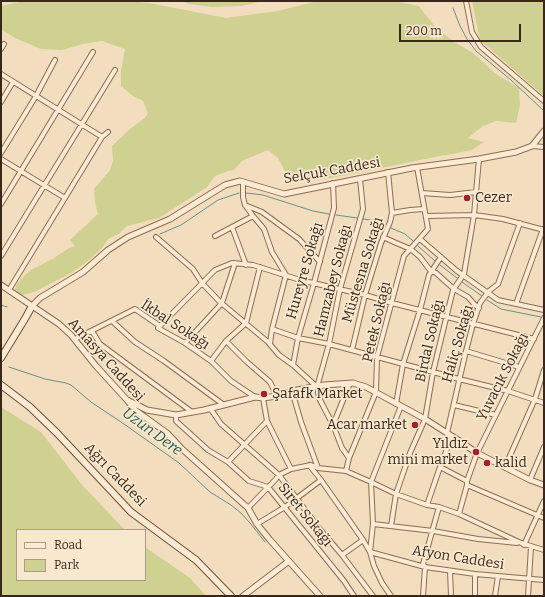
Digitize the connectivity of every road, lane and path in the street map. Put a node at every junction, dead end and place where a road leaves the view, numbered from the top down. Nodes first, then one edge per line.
1 (466, 1) edge
2 (4, 44) dead end
3 (1, 49) edge
4 (93, 52) dead end
5 (55, 60) dead end
6 (115, 70) dead end
7 (1, 74) edge
8 (13, 82) junction
9 (36, 96) junction
10 (544, 101) edge
11 (1, 102) edge
12 (58, 110) junction
13 (81, 124) junction
14 (544, 131) edge
15 (108, 132) dead end
16 (102, 137) junction
17 (532, 146) junction
18 (544, 147) edge
19 (1, 153) edge
20 (1, 159) edge
21 (478, 159) junction
22 (417, 167) junction
23 (20, 171) junction
24 (388, 172) junction
25 (360, 179) junction
26 (243, 182) junction
27 (334, 183) junction
28 (44, 185) junction
29 (476, 192) junction
30 (422, 193) junction
31 (65, 198) junction
32 (1, 204) edge
33 (245, 204) junction
34 (424, 209) junction
35 (392, 213) junction
36 (474, 215) junction
37 (253, 216) junction
38 (426, 216) junction
39 (520, 223) junction
40 (232, 227) junction
41 (543, 230) edge
42 (215, 236) dead end
43 (156, 237) dead end
44 (383, 237) junction
45 (420, 239) junction
46 (411, 249) junction
47 (1, 256) edge
48 (441, 257) junction
49 (320, 262) junction
50 (235, 263) junction
51 (246, 265) junction
52 (260, 267) junction
53 (431, 271) junction
54 (286, 275) junction
55 (463, 275) junction
56 (202, 283) junction
57 (314, 283) junction
58 (1, 285) edge
59 (340, 289) junction
60 (454, 289) junction
61 (9, 290) junction
62 (488, 293) junction
63 (365, 294) junction
64 (222, 303) junction
65 (392, 303) junction
66 (516, 304) junction
67 (32, 306) junction
68 (479, 308) junction
69 (420, 310) junction
70 (544, 310) edge
71 (447, 317) junction
72 (544, 318) edge
73 (112, 321) junction
74 (246, 323) junction
75 (473, 324) junction
76 (543, 324) edge
77 (160, 326) junction
78 (272, 329) junction
79 (92, 331) junction
80 (298, 338) junction
81 (75, 339) junction
82 (534, 339) junction
83 (226, 341) junction
84 (186, 343) junction
85 (270, 344) junction
86 (329, 344) junction
87 (352, 350) junction
88 (466, 351) junction
89 (377, 357) junction
90 (1, 358) edge
91 (211, 361) junction
92 (403, 364) junction
93 (293, 365) junction
94 (519, 367) junction
95 (544, 370) edge
96 (433, 372) junction
97 (459, 379) junction
98 (350, 383) junction
99 (1, 385) edge
100 (317, 387) junction
101 (292, 391) junction
102 (508, 391) junction
103 (376, 392) junction
104 (277, 396) junction
105 (255, 397) junction
106 (263, 398) junction
107 (535, 399) junction
108 (127, 400) junction
109 (544, 403) edge
110 (224, 405) junction
111 (398, 405) junction
112 (454, 405) junction
113 (210, 408) junction
114 (192, 412) junction
115 (176, 415) junction
116 (496, 415) junction
117 (424, 419) junction
118 (267, 420) junction
119 (333, 425) junction
120 (447, 433) junction
121 (452, 436) junction
122 (244, 444) junction
123 (544, 447) edge
124 (477, 453) junction
125 (349, 458) junction
126 (228, 462) junction
127 (309, 466) junction
128 (440, 467) junction
129 (505, 467) junction
130 (318, 468) junction
131 (291, 469) junction
132 (346, 472) junction
133 (279, 474) junction
134 (320, 480) junction
135 (530, 480) junction
136 (371, 482) junction
137 (467, 483) junction
138 (544, 485) edge
139 (268, 487) junction
140 (396, 494) junction
141 (296, 498) junction
142 (544, 501) edge
143 (427, 505) junction
144 (285, 507) junction
145 (439, 507) junction
146 (248, 508) junction
147 (458, 514) junction
148 (537, 515) junction
149 (544, 518) edge
150 (257, 524) junction
151 (373, 524) junction
152 (391, 526) junction
153 (433, 532) junction
154 (363, 540) junction
155 (523, 544) junction
156 (531, 547) junction
157 (544, 550) edge
158 (370, 552) junction
159 (342, 555) junction
160 (289, 561) junction
161 (425, 566) junction
162 (450, 571) junction
163 (476, 574) junction
164 (498, 576) junction
165 (529, 578) junction
166 (544, 580) edge
167 (231, 596) edge
168 (243, 596) edge
169 (320, 596) edge
170 (354, 596) edge
171 (373, 596) edge
172 (391, 596) edge
173 (423, 596) edge
174 (451, 596) edge
175 (475, 596) edge
176 (495, 596) edge
177 (528, 596) edge

1 - 10 street
2 - 3 street
4 - 12 street
5 - 9 street
6 - 13 street
7 - 8 street
8 - 9 street
8 - 11 street
9 - 12 street
9 - 19 street
12 - 13 street
12 - 23 street
13 - 16 street
13 - 28 street
14 - 17 street
15 - 16 street
16 - 31 street
17 - 18 street
17 - 21 street, Selçuk Caddesi
20 - 23 street
21 - 22 street, Selçuk Caddesi
21 - 29 street, Birdal Sokağı
22 - 24 street, Selçuk Caddesi
22 - 30 street
23 - 28 street
23 - 32 street
24 - 25 street, Selçuk Caddesi
24 - 35 street, Müstesna Sokağı
25 - 27 street, Selçuk Caddesi
25 - 59 street, Hamzabey Sokağı
26 - 27 street, Selçuk Caddesi
26 - 33 street
26 - 67 street, Selçuk Caddesi
27 - 49 street, Hureyre Sokağı
28 - 31 street
28 - 47 street
29 - 30 street
29 - 36 street, Birdal Sokağı
30 - 34 street
31 - 61 street
33 - 37 street
33 - 49 street
34 - 35 street
34 - 38 street
35 - 44 street, Müstesna Sokağı
36 - 38 street
36 - 39 street
36 - 55 street, Birdal Sokağı
37 - 40 street
37 - 54 street
38 - 45 street, Petek Sokağı
39 - 41 street
39 - 62 street, Haliç Sokağı
40 - 42 street
40 - 51 street
41 - 66 street
43 - 56 street
44 - 46 street
44 - 63 street, Müstesna Sokağı
45 - 46 street, Petek Sokağı
45 - 48 street
46 - 53 street
46 - 65 street, Petek Sokağı
48 - 53 street
48 - 55 street
49 - 57 street, Hureyre Sokağı
50 - 51 street
50 - 56 street
50 - 64 street
51 - 52 street
52 - 54 street
52 - 74 street
53 - 60 street
53 - 69 street
54 - 57 street
54 - 78 street
55 - 60 street, Birdal Sokağı
55 - 62 street
56 - 64 street
56 - 77 street
57 - 59 street
57 - 80 street, Hureyre Sokağı
58 - 61 street, Amasya Caddesi
59 - 63 street
59 - 86 street, Hamzabey Sokağı
60 - 68 street
60 - 71 street, Birdal Sokağı
61 - 67 street, Amasya Caddesi
62 - 66 street
62 - 68 street, Haliç Sokağı
63 - 65 street
63 - 87 street, Müstesna Sokağı
64 - 74 street
64 - 84 street
65 - 69 street
65 - 89 street, Petek Sokağı
66 - 70 street
67 - 81 street, Amasya Caddesi
67 - 90 main road
68 - 75 street, Haliç Sokağı
69 - 71 street
69 - 92 street
71 - 75 street
71 - 96 street, Birdal Sokağı
72 - 76 street, Yuvacık Sokağı
73 - 77 street, İkbal Sokağı
73 - 79 street, İkbal Sokağı
73 - 110 street
74 - 83 street
74 - 85 street
75 - 82 street
75 - 88 street, Haliç Sokağı
76 - 82 street, Yuvacık Sokağı
77 - 84 street, İkbal Sokağı
78 - 80 street
78 - 85 street
79 - 81 street, İkbal Sokağı
79 - 114 street
80 - 86 street
80 - 93 street, Hureyre Sokağı
81 - 108 street, Amasya Caddesi
82 - 94 street, Yuvacık Sokağı
83 - 91 street
83 - 104 street
84 - 91 street, İkbal Sokağı
85 - 93 street
86 - 87 street
86 - 100 street, Hamzabey Sokağı
87 - 89 street
88 - 94 street
88 - 97 street, Haliç Sokağı
89 - 92 street
89 - 103 street, Petek Sokağı
91 - 105 street, İkbal Sokağı
92 - 96 street
92 - 111 street
93 - 100 street
94 - 102 street, Yuvacık Sokağı
95 - 107 street
96 - 97 street
96 - 117 street, Birdal Sokağı
97 - 102 street
97 - 112 street, Haliç Sokağı
98 - 100 street
98 - 103 street
98 - 119 street
99 - 167 main road, Ağrı Caddesi
100 - 101 street
100 - 119 street
101 - 104 street
101 - 130 street
102 - 107 street
102 - 116 street, Yuvacık Sokağı
103 - 111 street
103 - 125 street, Petek Sokağı
104 - 106 street
105 - 106 street
105 - 110 street
106 - 118 street
107 - 109 street
107 - 129 street
108 - 115 street
108 - 146 street, Amasya Caddesi
110 - 113 street
111 - 117 street
111 - 136 street
112 - 116 street
112 - 120 street, Haliç Sokağı
113 - 114 street
113 - 122 street
114 - 115 street
115 - 126 street, Siret Sokağı
116 - 124 street, Yuvacık Sokağı
117 - 120 street
117 - 140 street, Birdal Sokağı
118 - 122 street
118 - 131 street
119 - 125 street
120 - 121 street
121 - 124 street
121 - 128 street
122 - 126 street
122 - 133 street
123 - 135 street
124 - 129 street
124 - 137 street, Yuvacık Sokağı
125 - 132 street, Petek Sokağı
126 - 139 street, Siret Sokağı
127 - 130 street
127 - 131 street
127 - 134 street
128 - 137 street
128 - 143 street
129 - 135 street
130 - 132 street
131 - 133 street
132 - 136 street
133 - 139 street
133 - 141 street
134 - 141 street
134 - 154 street
135 - 138 street
136 - 140 street
136 - 151 street
137 - 147 street, Yuvacık Sokağı
137 - 148 street
139 - 144 street, Siret Sokağı
139 - 146 street
140 - 143 street
140 - 152 street, Birdal Sokağı
141 - 144 street
141 - 159 street
142 - 148 street
143 - 145 street
144 - 150 street
144 - 170 street, Siret Sokağı
145 - 147 street
145 - 153 street
146 - 150 street, Amasya Caddesi
147 - 155 street
148 - 149 street
148 - 155 street
150 - 160 street, Amasya Caddesi
151 - 152 street
151 - 158 street
152 - 153 street
153 - 155 street
153 - 161 street
154 - 158 street
154 - 159 street
155 - 156 street
156 - 157 street
156 - 165 street
158 - 161 street, Afyon Caddesi
158 - 172 street
159 - 171 street
160 - 168 street
160 - 169 street, Amasya Caddesi
161 - 162 street, Afyon Caddesi
161 - 173 street
162 - 163 street, Afyon Caddesi
162 - 174 street
163 - 164 street, Afyon Caddesi
163 - 175 street
164 - 165 street, Afyon Caddesi
164 - 176 street
165 - 166 street, Afyon Caddesi
165 - 177 street

